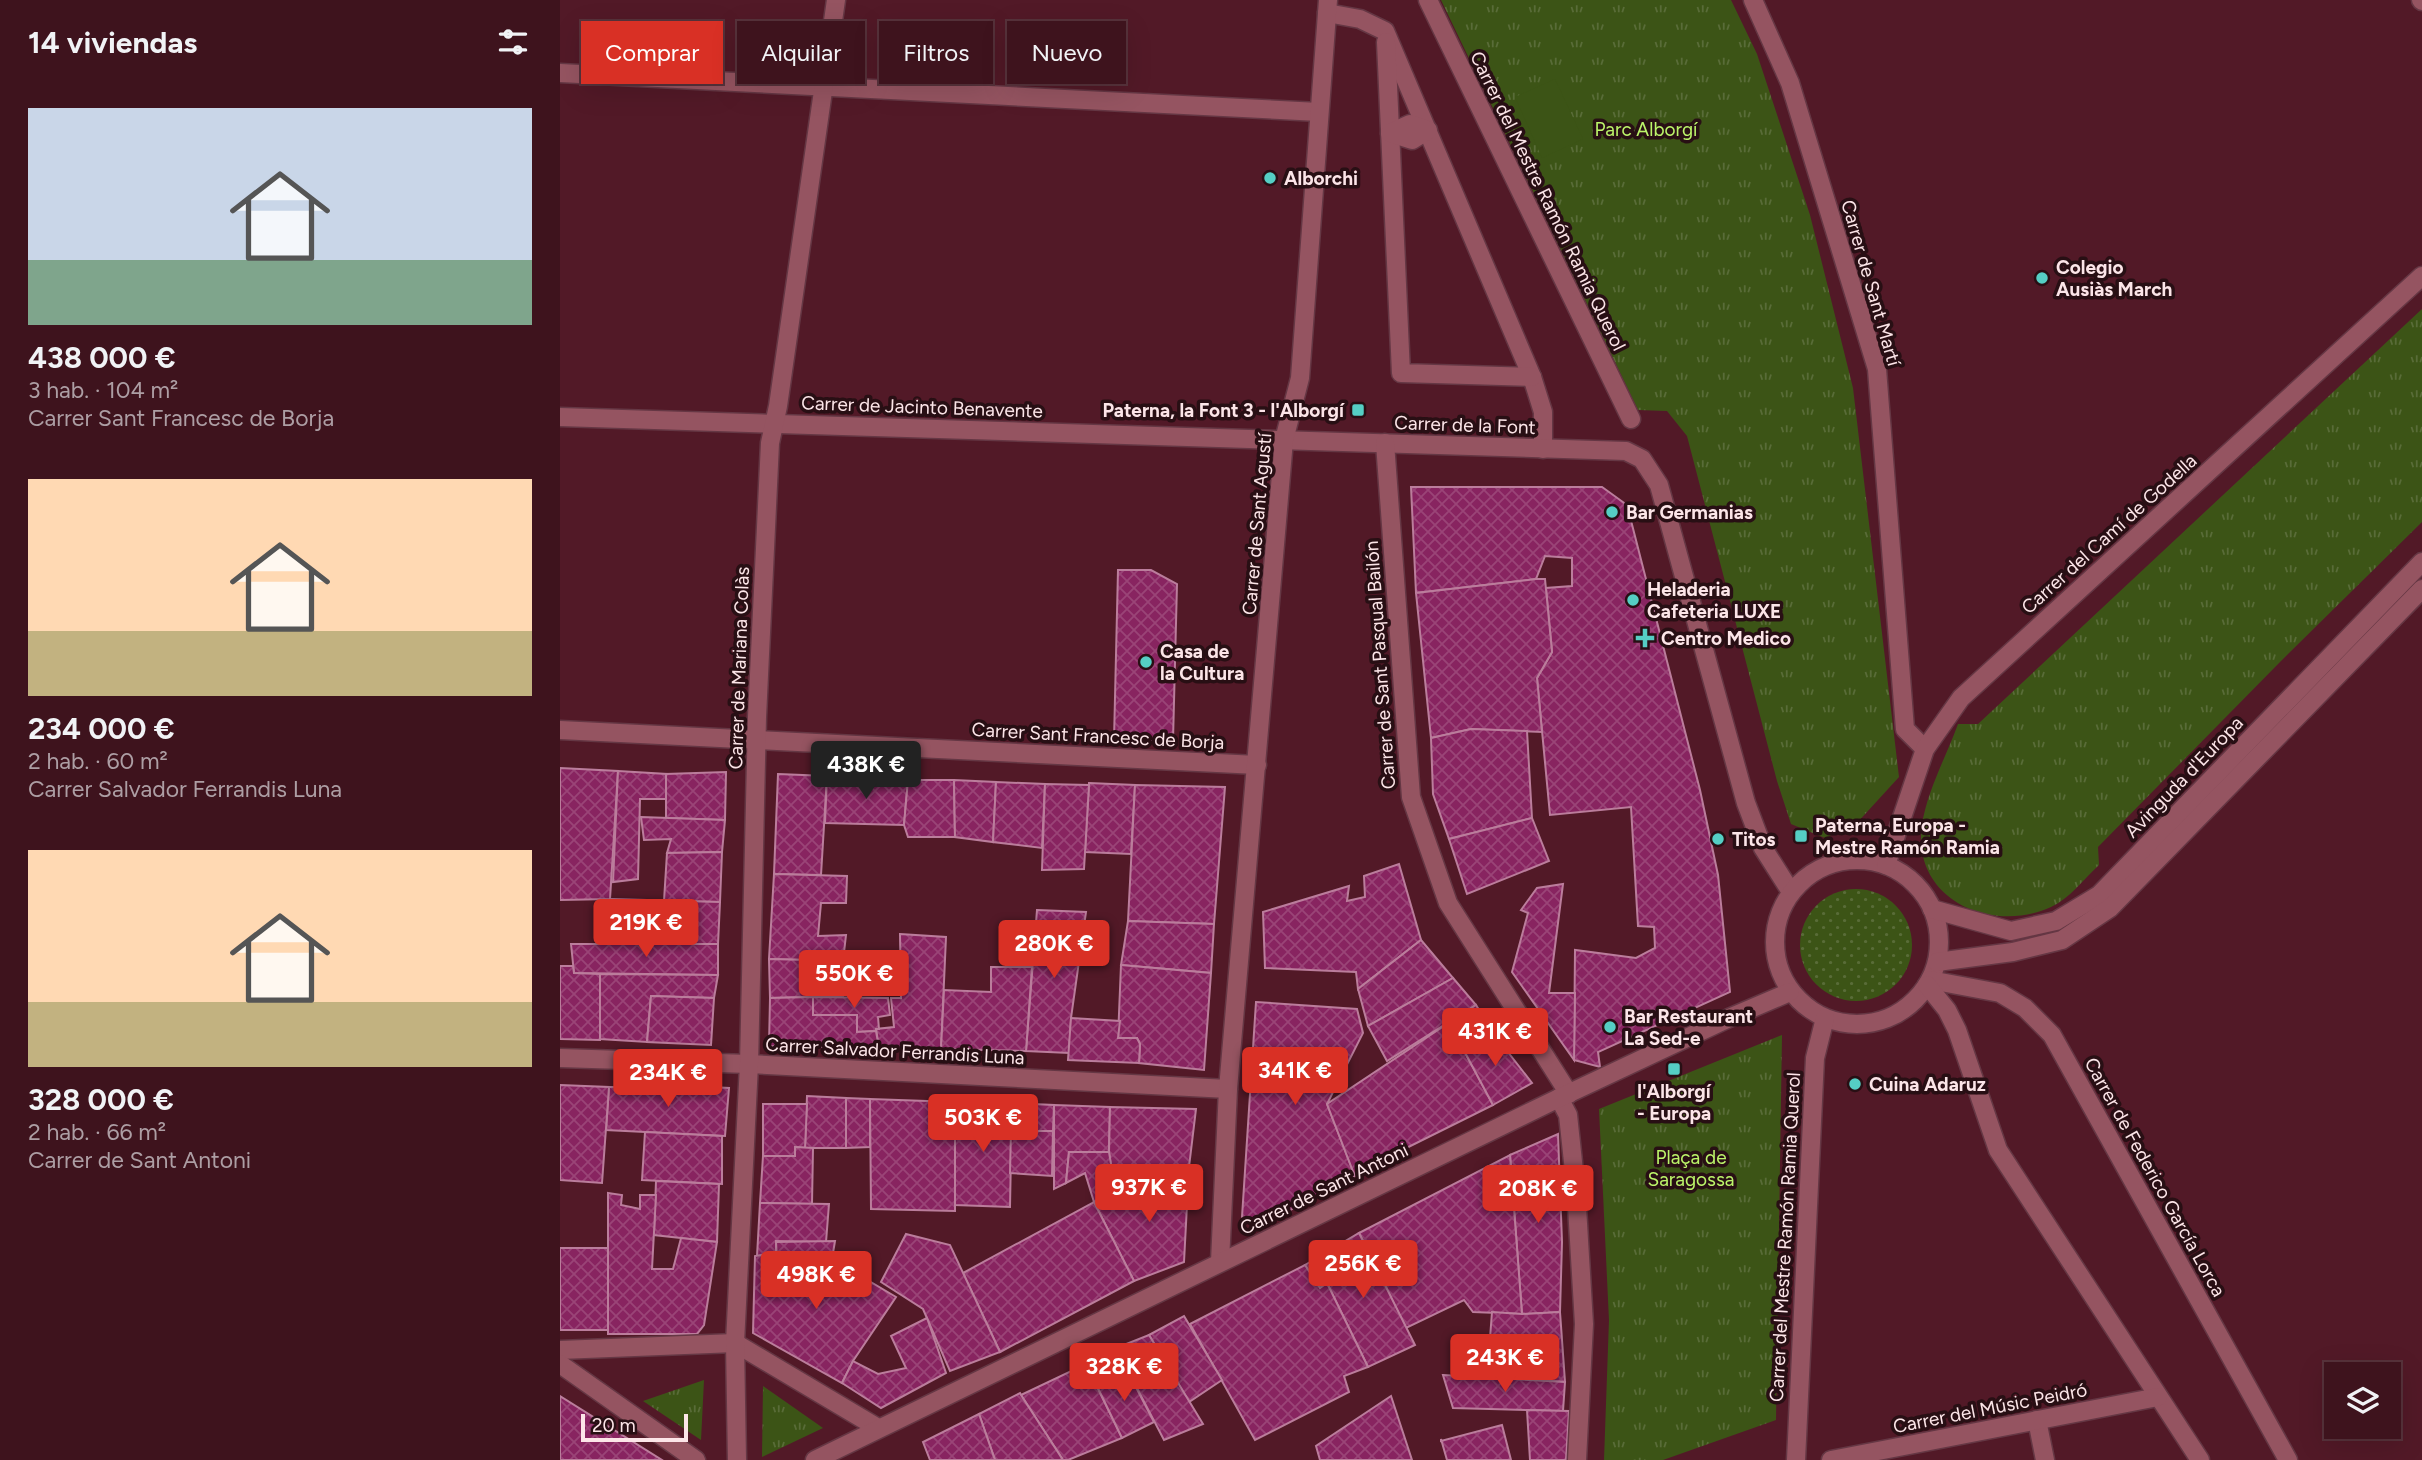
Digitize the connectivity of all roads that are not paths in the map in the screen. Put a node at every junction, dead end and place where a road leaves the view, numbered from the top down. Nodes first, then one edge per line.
1 (836, 0) edge
2 (1428, 0) edge
3 (1753, 0) edge
4 (1327, 6) edge
5 (1385, 31) junction
6 (560, 73) edge
7 (823, 87) junction
8 (1319, 112) junction
9 (1427, 130) junction
10 (1390, 133) junction
11 (2422, 275) edge
12 (1532, 377) junction
13 (560, 417) edge
14 (1631, 419) dead end
15 (773, 424) junction
16 (1284, 440) junction
17 (1385, 443) junction
18 (1543, 449) junction
19 (2422, 562) edge
20 (2422, 589) edge
21 (560, 730) edge
22 (757, 740) junction
23 (1925, 748) junction
24 (1257, 765) junction
25 (1886, 865) junction
26 (1791, 892) junction
27 (1932, 909) junction
28 (1937, 962) junction
29 (1929, 982) junction
30 (1790, 992) junction
31 (1825, 1018) junction
32 (560, 1058) edge
33 (749, 1065) junction
34 (1228, 1089) junction
35 (1564, 1096) junction
36 (1220, 1262) junction
37 (735, 1343) junction
38 (560, 1350) edge
39 (560, 1364) edge
40 (2158, 1397) junction
41 (2037, 1420) junction
42 (878, 1428) junction
43 (696, 1460) edge
44 (737, 1460) edge
45 (816, 1460) edge
46 (1577, 1460) edge
47 (1796, 1460) edge
48 (1831, 1460) edge
49 (2045, 1460) edge
50 (2200, 1460) edge
51 (2288, 1460) edge

1 - 7 street, Carrer de Mariana Colàs
2 - 14 street, Carrer del Mestre Ramón Ramia Querol
3 - 23 street, Carrer de Sant Martí
4 - 5 street
4 - 8 street, Carrer de Sant Agustí
5 - 9 street
5 - 10 street
6 - 7 street
7 - 8 street
7 - 15 street, Carrer de Mariana Colàs
8 - 16 street, Carrer de Sant Agustí
9 - 10 street
9 - 12 street
10 - 12 street
11 - 23 street, Carrer del Camí de Godella
12 - 18 street
13 - 15 street, Carrer de Jacinto Benavente
15 - 16 street, Carrer de Jacinto Benavente
15 - 22 street, Carrer de Mariana Colàs
16 - 17 street, Carrer de la Font
16 - 24 street, Carrer de Sant Agustí
17 - 18 street, Carrer de la Font
17 - 35 street, Carrer de Sant Pasqual Bailón
18 - 26 street, Carrer de la Font
19 - 27 street, Avinguda d'Europa
20 - 28 street, Avinguda d'Europa
21 - 22 street, Carrer Sant Francesc de Borja
22 - 24 street, Carrer Sant Francesc de Borja
22 - 33 street, Carrer de Mariana Colàs
23 - 25 street, Carrer del Camí de Godella
24 - 34 street, Carrer de Sant Agustí
25 - 26 street
25 - 27 street
26 - 30 street
27 - 28 street
28 - 29 street
29 - 31 street
29 - 40 street
29 - 51 street, Carrer de Federico García Lorca
30 - 31 street
30 - 35 street, Carrer de Sant Antoni
31 - 47 street, Carrer del Mestre Ramón Ramia Querol
32 - 33 street, Carrer Salvador Ferrandis Luna
33 - 34 street, Carrer Salvador Ferrandis Luna
33 - 37 street, Carrer de Mariana Colàs
34 - 36 street, Carrer de Sant Agustí
35 - 36 street, Carrer de Sant Antoni
35 - 46 street
36 - 42 street, Carrer de Sant Antoni
37 - 38 street
37 - 42 street
37 - 44 street, Carrer de Mariana Colàs
39 - 43 street
40 - 41 street, Carrer del Músic Peidró
40 - 50 street
41 - 48 street, Carrer del Músic Peidró
41 - 49 street
42 - 45 street, Carrer de Sant Antoni

